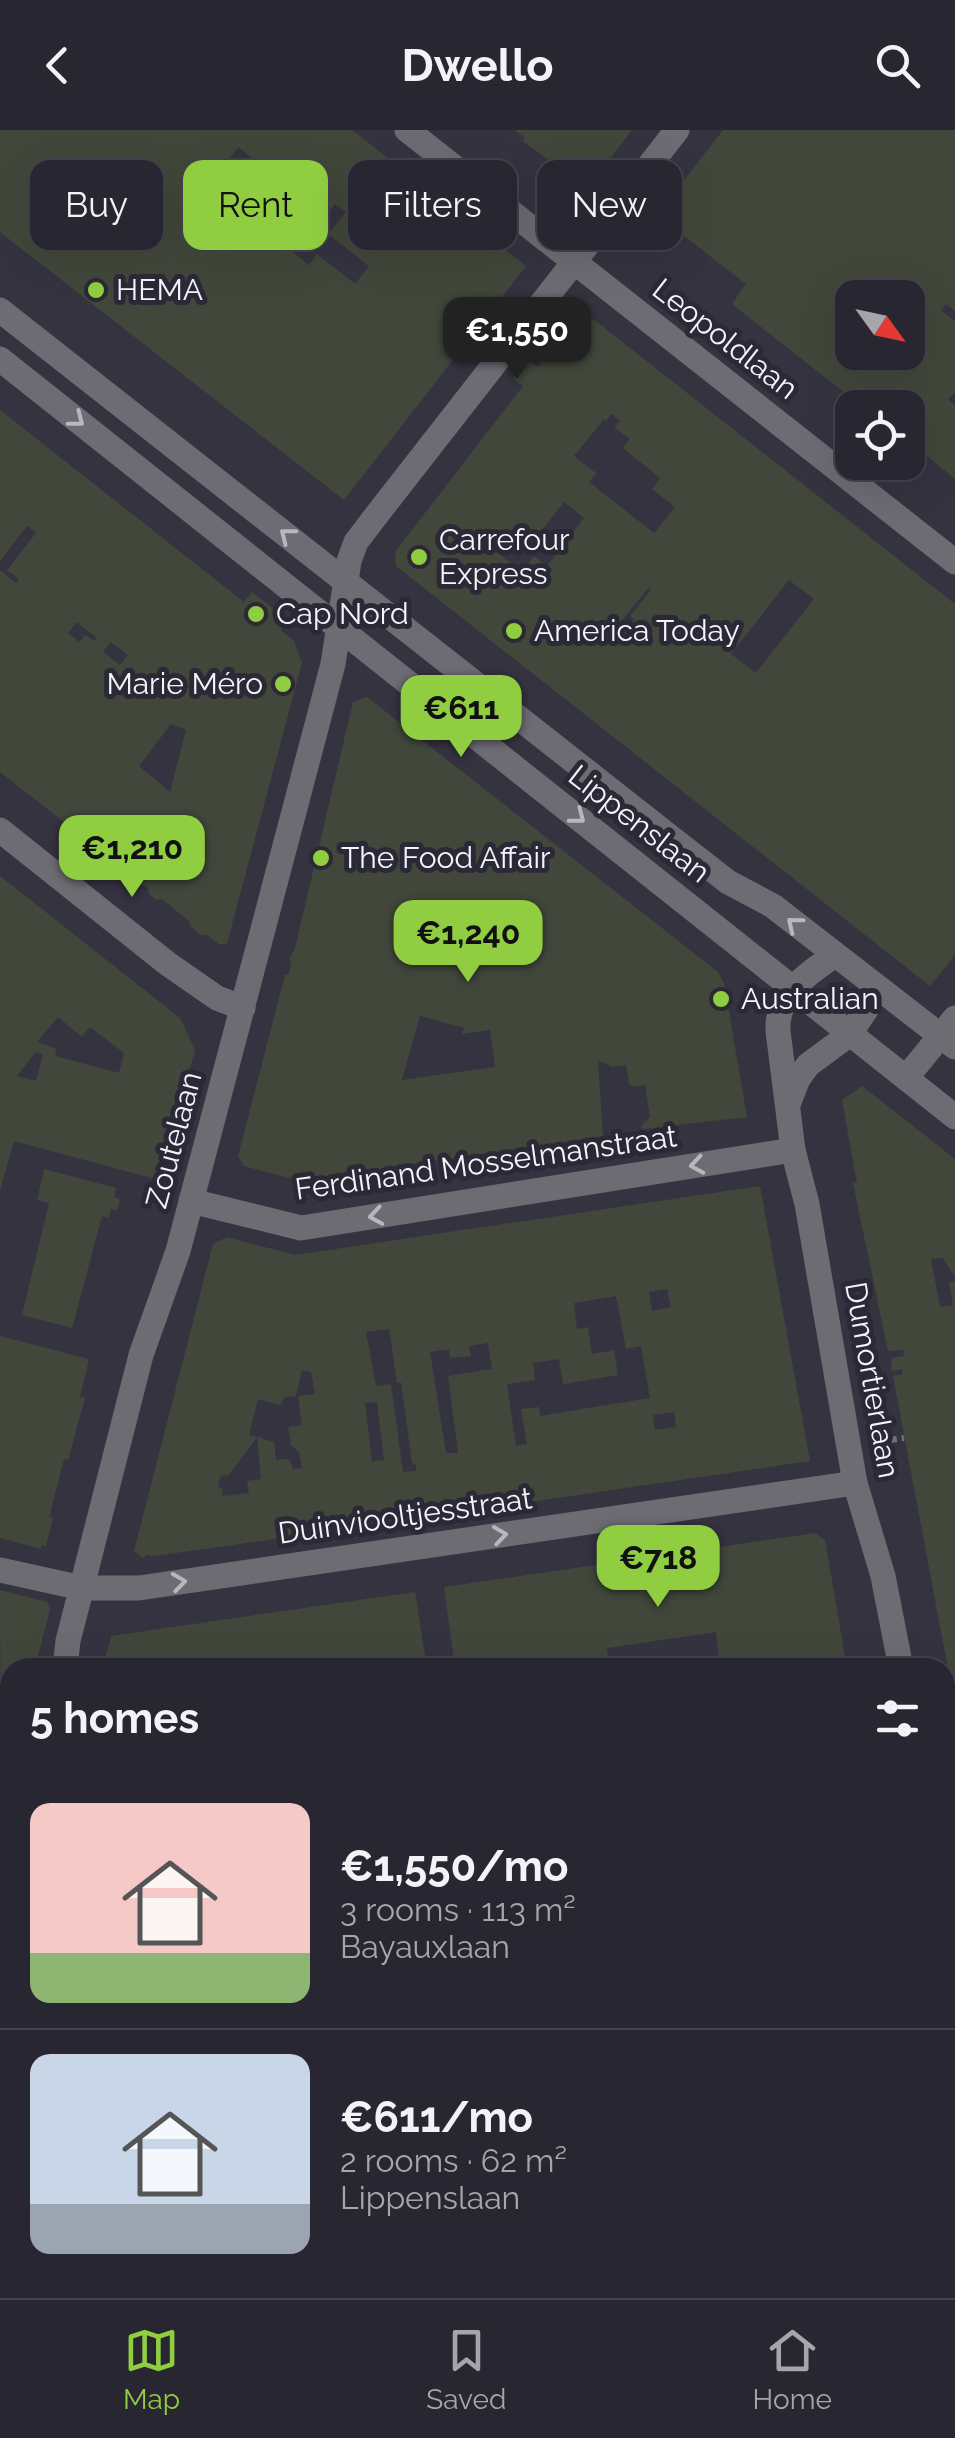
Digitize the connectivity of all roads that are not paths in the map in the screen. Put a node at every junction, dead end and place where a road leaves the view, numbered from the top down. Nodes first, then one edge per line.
1 (408, 130) edge
2 (677, 130) edge
3 (576, 262) junction
4 (0, 310) edge
5 (0, 359) edge
6 (955, 562) edge
7 (345, 581) junction
8 (338, 627) junction
9 (0, 830) edge
10 (835, 956) junction
11 (874, 986) junction
12 (792, 989) junction
13 (243, 1008) junction
14 (950, 1033) edge
15 (850, 1034) junction
16 (906, 1078) junction
17 (789, 1102) junction
18 (955, 1117) edge
19 (793, 1150) junction
20 (191, 1201) junction
21 (855, 1482) junction
22 (0, 1570) edge
23 (82, 1588) junction
24 (67, 1658) edge
25 (900, 1658) edge

1 - 3 street, Leopoldlaan
2 - 3 street, Zoutelaan
3 - 6 street, Leopoldlaan
3 - 7 street, Zoutelaan
7 -> 4 street, Lippenslaan
5 -> 8 street, Lippenslaan
7 - 8 street, Zoutelaan
10 -> 7 street, Lippenslaan
8 -> 12 street, Lippenslaan
8 - 13 street, Zoutelaan
9 - 13 street
10 - 11 street, Lippenslaan
10 - 12 street
11 - 14 street, Lippenslaan
11 - 15 street
12 - 15 street, Lippenslaan
12 - 17 street, Dumortierlaan
13 - 20 street, Zoutelaan
14 - 16 street
15 - 16 street, Lippenslaan
15 - 17 street
16 - 18 street, Lippenslaan
17 - 19 street, Dumortierlaan
19 -> 20 street, Ferdinand Mosselmanstraat
19 - 21 street, Dumortierlaan
20 - 23 street, Zoutelaan
23 -> 21 street, Duinviooltjesstraat
21 - 25 street, Dumortierlaan
22 - 23 street, Duinviooltjesstraat
23 - 24 street, Zoutelaan

